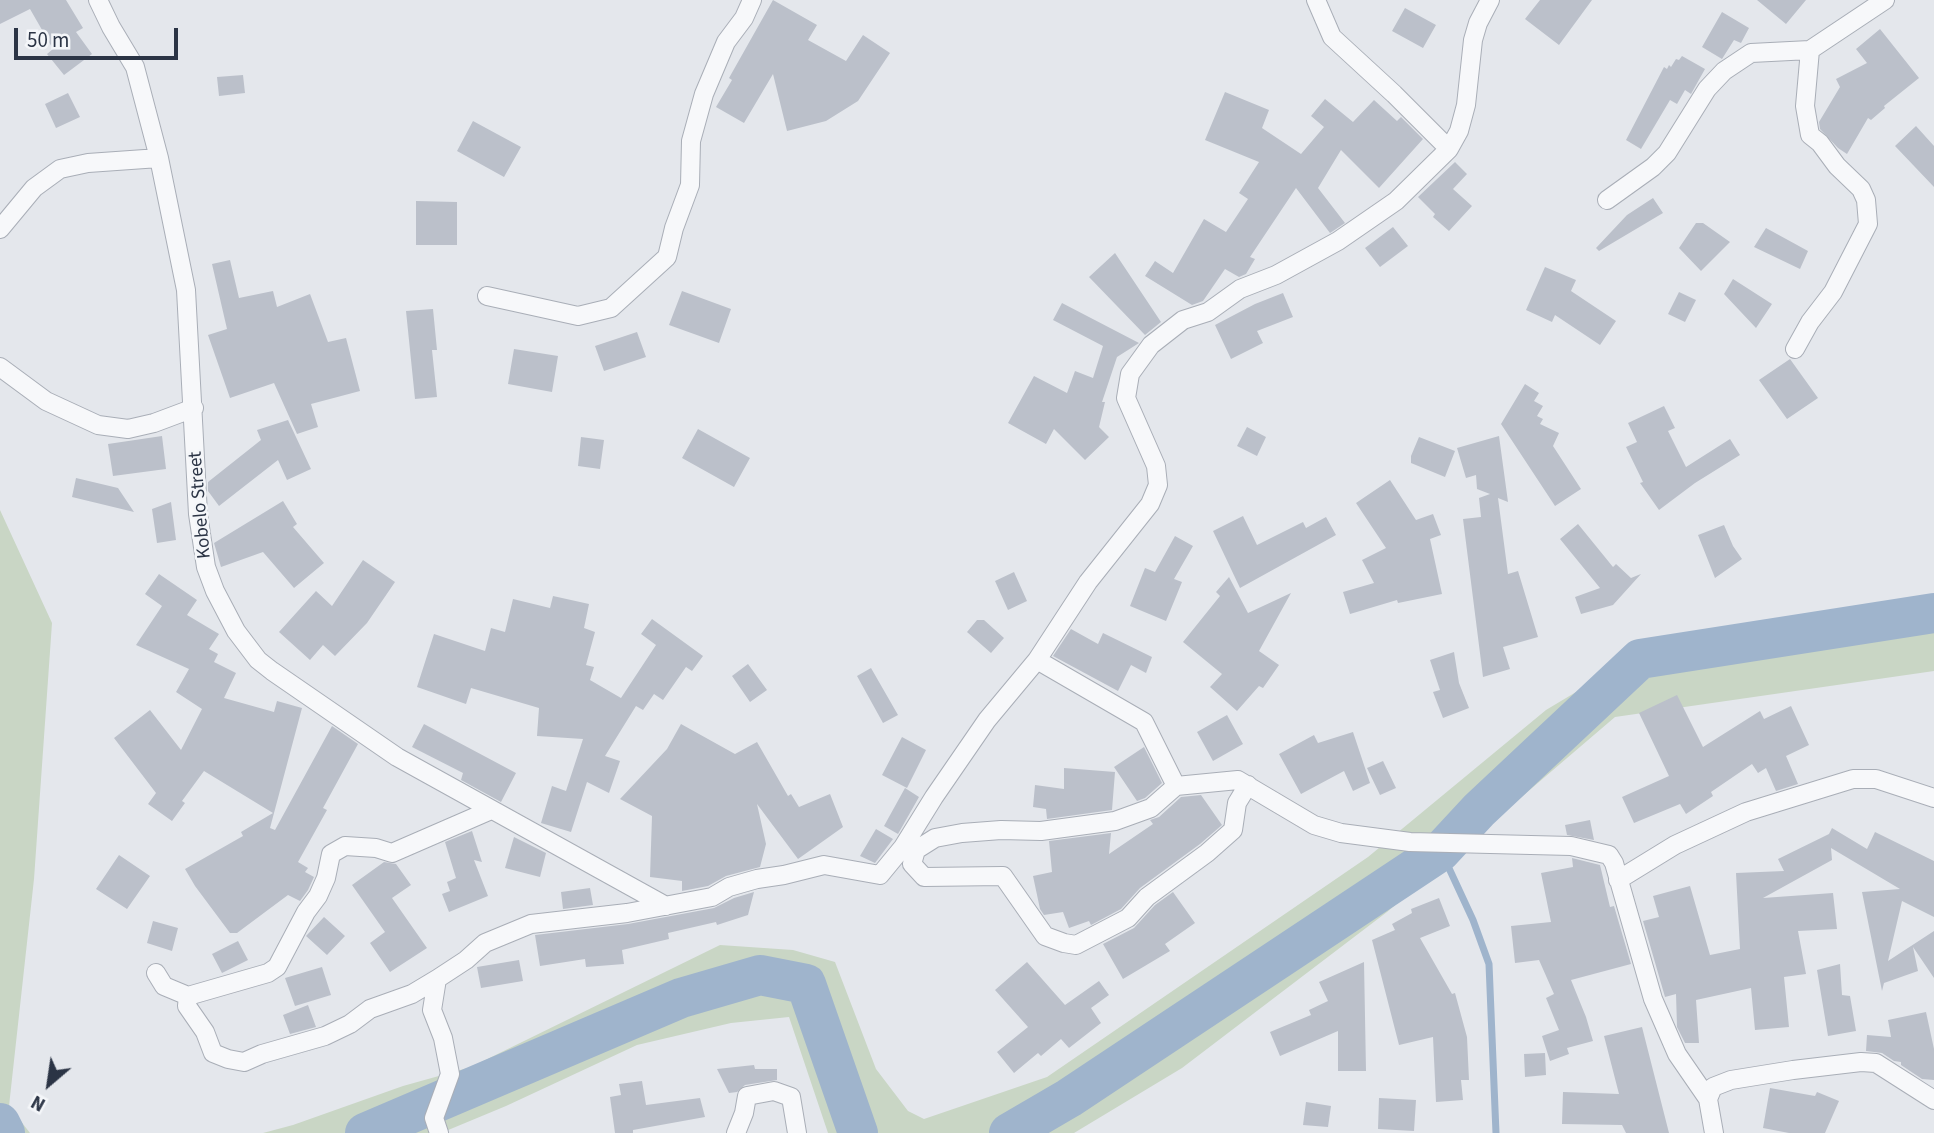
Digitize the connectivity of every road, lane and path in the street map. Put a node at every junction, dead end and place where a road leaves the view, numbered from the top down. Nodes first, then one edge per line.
1 (99, 0) edge
2 (752, 0) edge
3 (1316, 0) edge
4 (1490, 0) edge
5 (1885, 0) edge
6 (1810, 50) junction
7 (1449, 149) junction
8 (159, 158) junction
9 (1608, 200) dead end
10 (0, 229) edge
11 (487, 296) dead end
12 (1795, 349) dead end
13 (0, 368) edge
14 (194, 408) junction
15 (1037, 660) junction
16 (1248, 785) junction
17 (1176, 786) junction
18 (1934, 798) edge
19 (491, 810) junction
20 (1618, 880) junction
21 (666, 906) junction
22 (156, 972) dead end
23 (437, 979) junction
24 (188, 996) junction
25 (1708, 1099) junction
26 (1934, 1100) edge
27 (439, 1133) edge
28 (736, 1133) edge
29 (797, 1133) edge
30 (1714, 1133) edge

1 - 8 street, Kobelo Street
2 - 11 street
3 - 7 street
4 - 7 street
5 - 6 street
6 - 9 street
6 - 12 street
7 - 15 street
8 - 10 street
8 - 14 street, Kobelo Street
13 - 14 street
14 - 19 street, Kobelo Street
15 - 17 street
15 - 21 street
16 - 17 street
16 - 17 street
16 - 20 street
18 - 20 street
19 - 21 street, Kobelo Street
19 - 24 street
20 - 25 street
21 - 23 street
22 - 24 street
23 - 24 street
23 - 27 street
25 - 26 street
25 - 30 street
28 - 29 street

